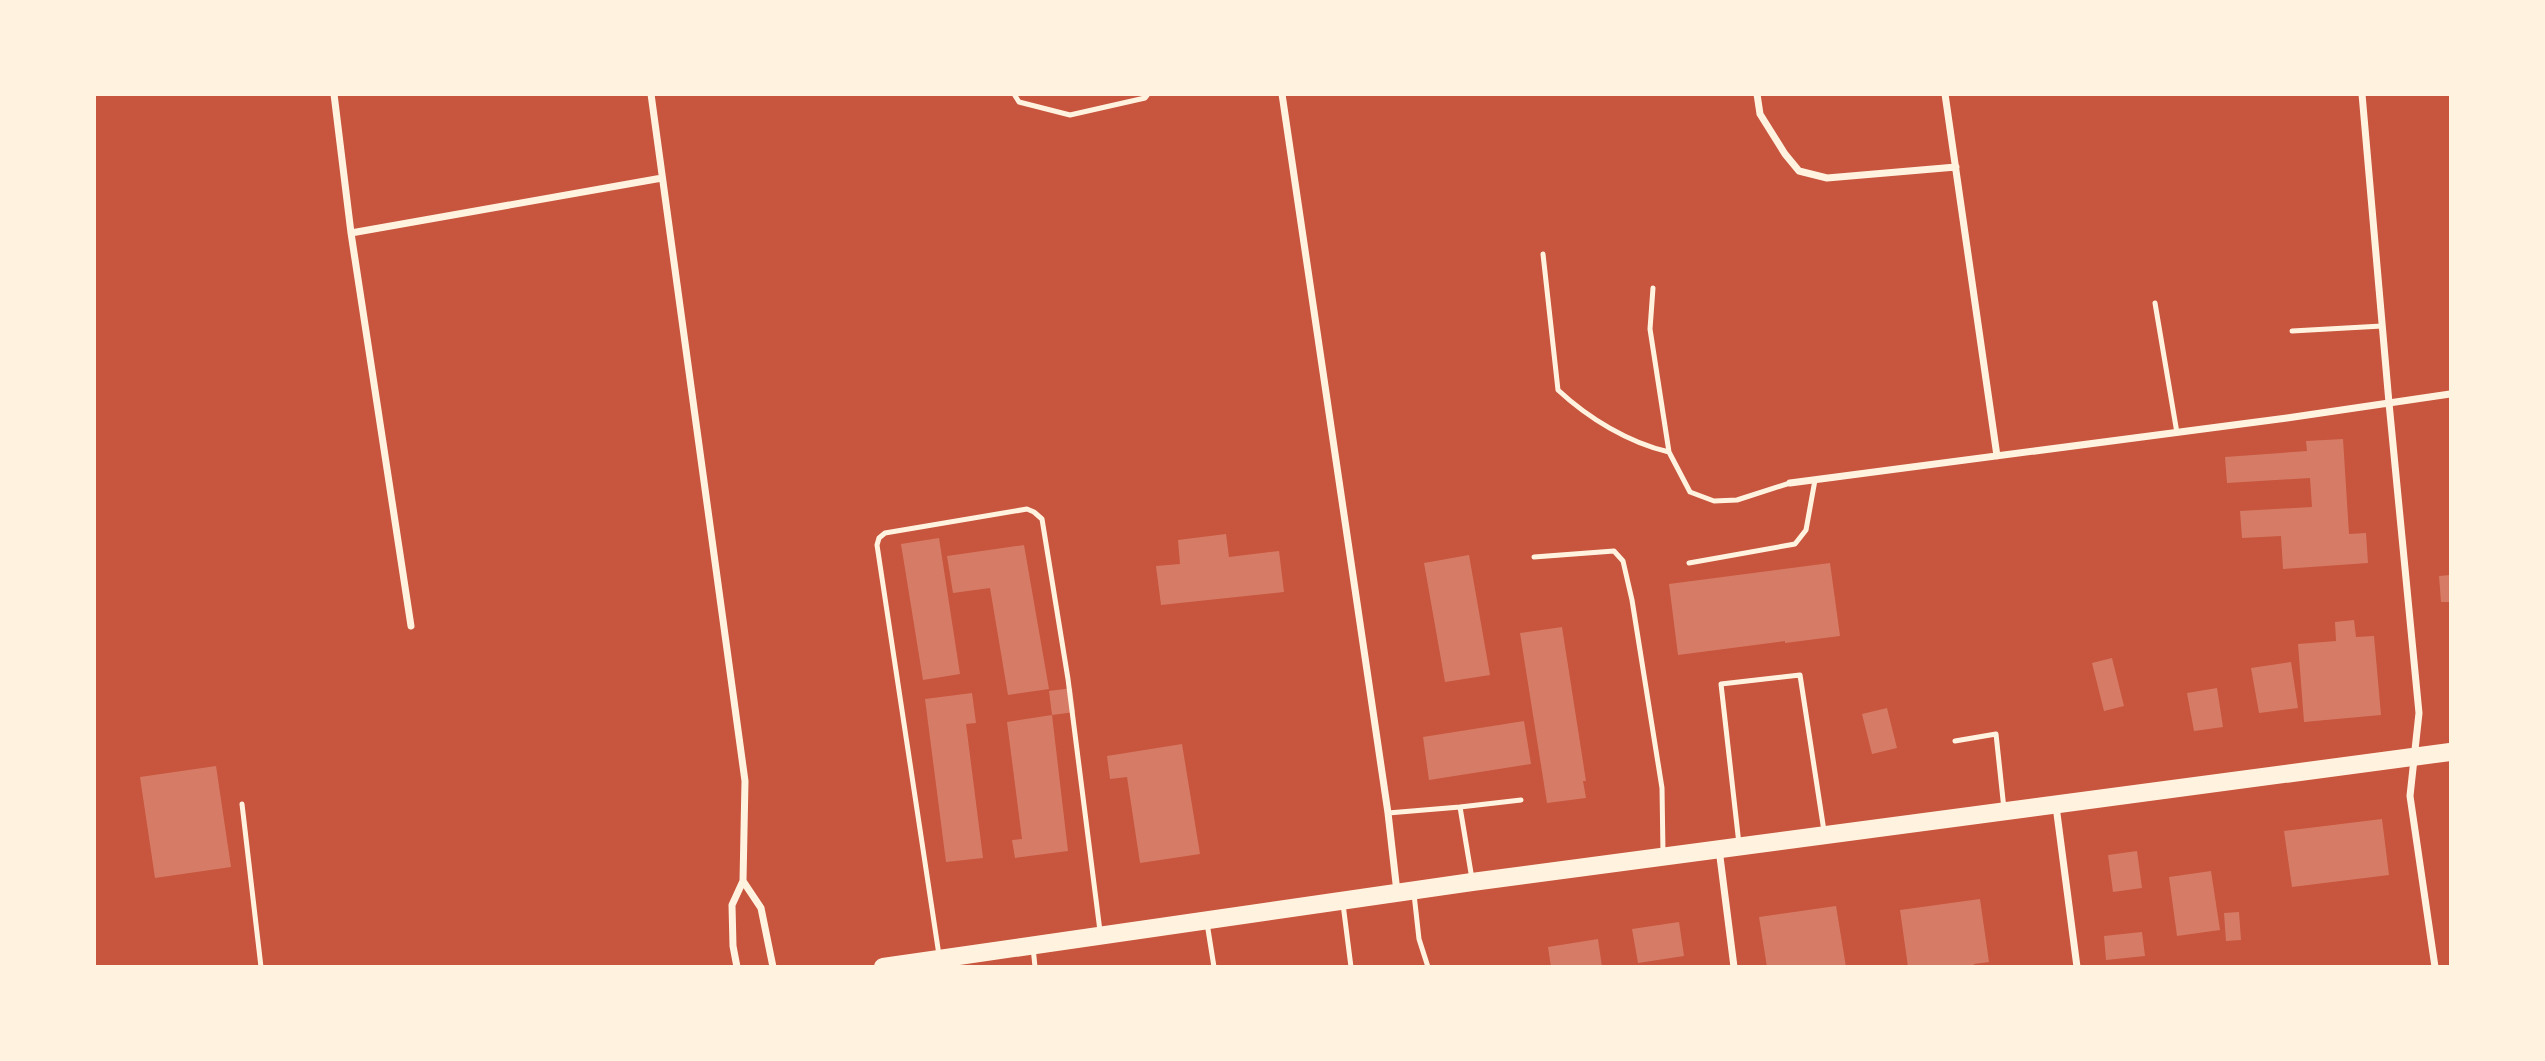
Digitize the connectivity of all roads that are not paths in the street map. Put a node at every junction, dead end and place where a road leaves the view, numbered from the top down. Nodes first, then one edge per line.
1 (334, 94) edge
2 (651, 94) edge
3 (1014, 94) edge
4 (1148, 94) edge
5 (1283, 94) edge
6 (1757, 94) edge
7 (1945, 94) edge
8 (2362, 94) edge
9 (1956, 167) junction
10 (662, 178) junction
11 (351, 233) junction
12 (1543, 254) dead end
13 (1653, 288) dead end
14 (2155, 303) dead end
15 (2382, 326) junction
16 (2292, 331) dead end
17 (2451, 394) edge
18 (2389, 403) junction
19 (2177, 433) junction
20 (1669, 452) junction
21 (1997, 456) junction
22 (1815, 480) junction
23 (1790, 484) joint
24 (1534, 558) dead end
25 (1689, 563) dead end
26 (411, 626) dead end
27 (1955, 741) dead end
28 (2451, 752) edge
29 (2416, 756) junction
30 (1521, 800) dead end
31 (242, 804) dead end
32 (2056, 806) junction
33 (1460, 807) junction
34 (2005, 812) junction
35 (1388, 813) junction
36 (1825, 835) junction
37 (1739, 847) junction
38 (1719, 849) junction
39 (1663, 857) junction
40 (743, 880) junction
41 (1472, 882) junction
42 (1405, 892) junction
43 (1343, 901) junction
44 (1207, 920) junction
45 (1100, 934) junction
46 (1032, 944) junction
47 (939, 958) junction
48 (261, 967) edge
49 (737, 967) edge
50 (772, 967) edge
51 (883, 967) edge
52 (1035, 967) edge
53 (1214, 967) edge
54 (1351, 967) edge
55 (1428, 967) edge
56 (1734, 967) edge
57 (2077, 967) edge
58 (2435, 967) edge

1 - 11 street
2 - 10 street
3 - 4 lane
5 - 35 street
6 - 9 street
7 - 9 street
8 - 15 street
9 - 21 street
10 - 11 street
10 - 40 street
11 - 26 street
12 - 20 lane
13 - 20 lane
14 - 19 lane
15 - 16 lane
15 - 18 street
17 - 18 street
18 - 19 street
18 - 29 street
19 - 21 street
20 - 23 lane
21 - 22 street
22 - 23 street
22 - 25 lane
24 - 39 lane
27 - 34 lane
28 - 29 main road
29 - 32 main road
29 - 58 street
30 - 33 lane
31 - 48 lane
32 - 34 main road
32 - 57 street
33 - 35 lane
33 - 41 lane
34 - 36 main road
35 - 42 street
36 - 37 main road
36 - 37 lane
37 - 38 main road
38 - 39 main road
38 - 56 street
39 - 41 main road
40 - 49 street
40 - 50 street
41 - 42 main road
42 - 43 main road
42 - 55 lane
43 - 44 main road
43 - 54 lane
44 - 45 main road
44 - 53 lane
45 - 46 main road
45 - 47 lane
46 - 47 main road
46 - 52 lane
47 - 51 main road

